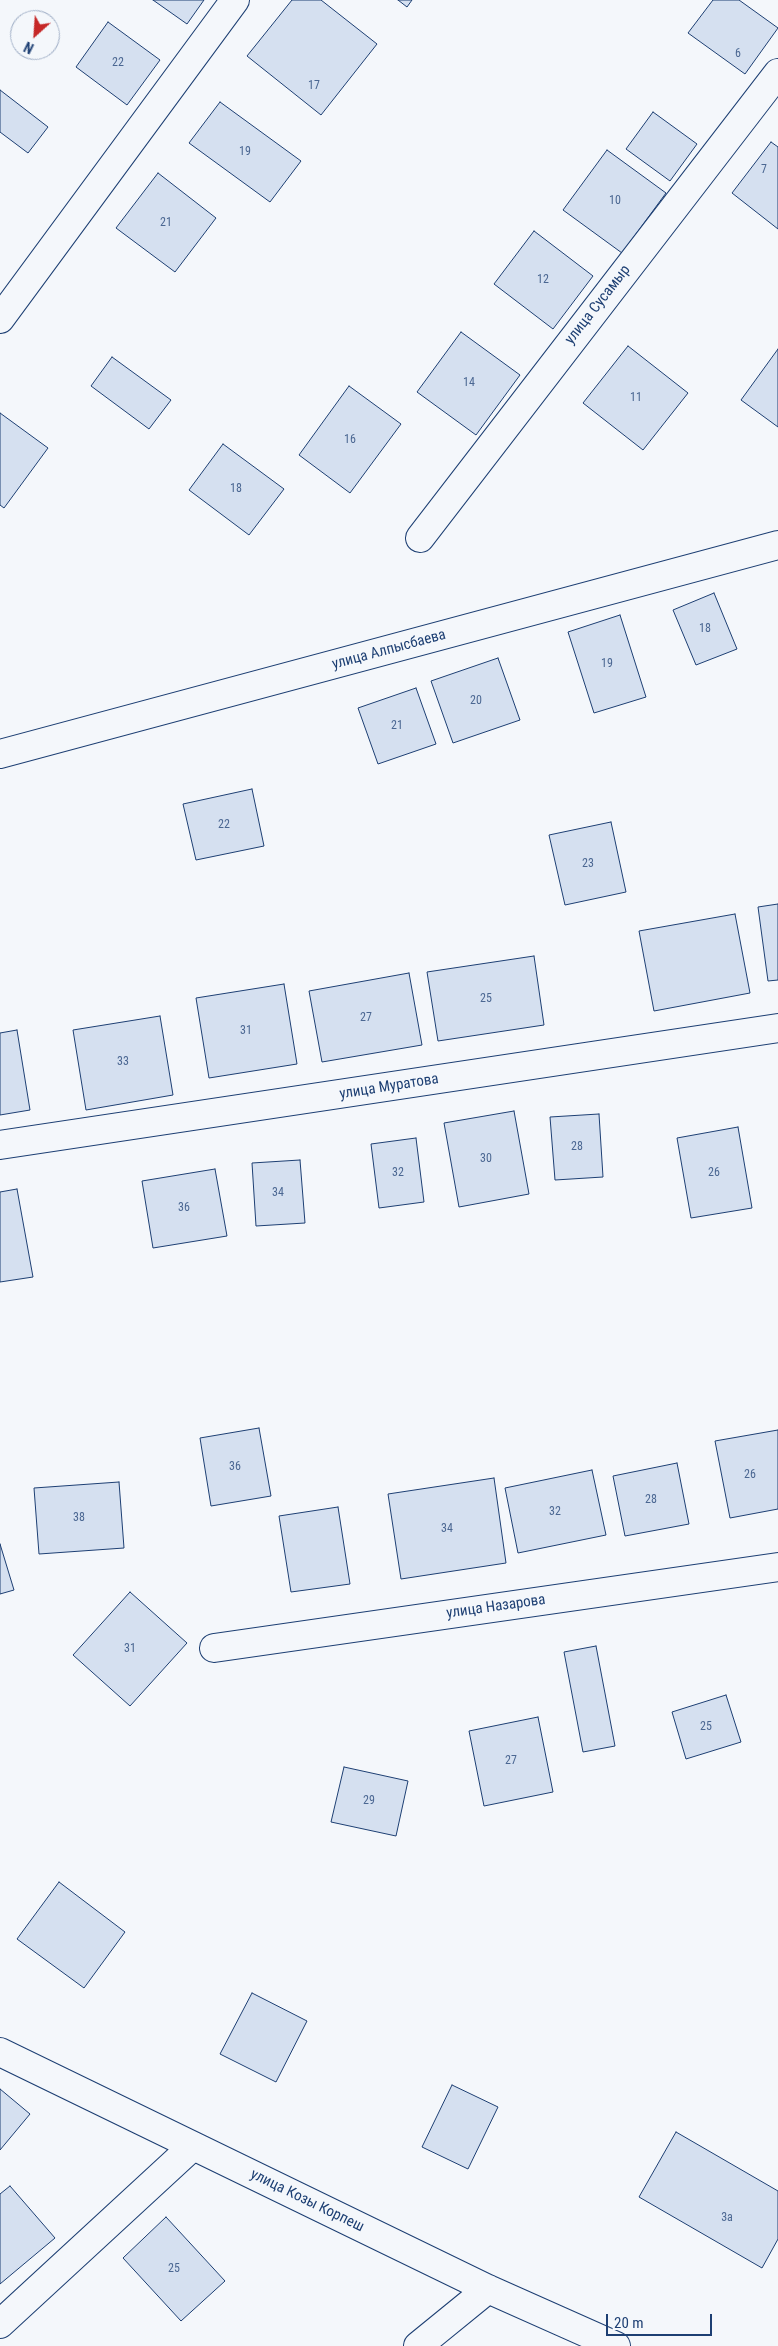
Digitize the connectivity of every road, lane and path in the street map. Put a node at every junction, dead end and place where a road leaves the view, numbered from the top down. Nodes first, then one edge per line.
1 (235, 0) edge
2 (778, 74) edge
3 (0, 319) edge
4 (420, 538) dead end
5 (778, 545) edge
6 (0, 754) edge
7 (778, 1028) edge
8 (0, 1145) edge
9 (778, 1567) edge
10 (214, 1648) dead end
11 (0, 2052) edge
12 (193, 2146) junction
13 (488, 2289) junction
14 (0, 2324) edge
15 (418, 2346) edge
16 (616, 2346) edge

1 - 3 street
2 - 4 street, улица Сусамыр
5 - 6 street, улица Алпысбаева
7 - 8 street, улица Муратова
9 - 10 street, улица Назарова
11 - 12 street, улица Козы Корпеш
12 - 13 street, улица Козы Корпеш
12 - 14 street
13 - 15 street
13 - 16 street, улица Козы Корпеш

